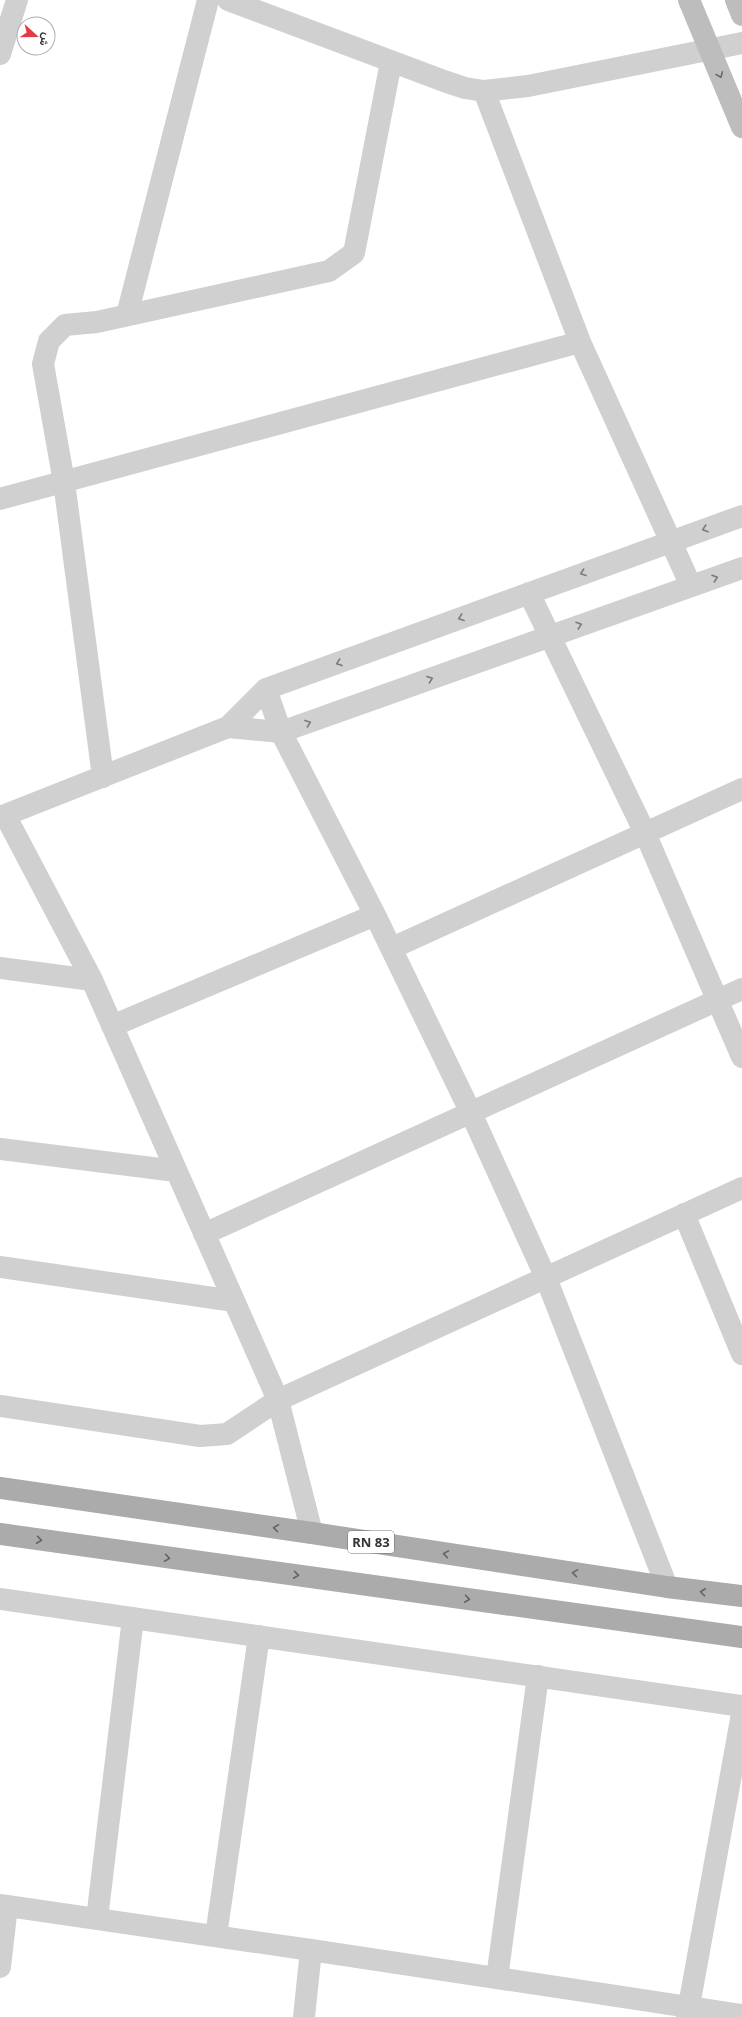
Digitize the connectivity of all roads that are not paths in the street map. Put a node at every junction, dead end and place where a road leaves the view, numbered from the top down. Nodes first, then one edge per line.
1 (17, 0) edge
2 (208, 0) edge
3 (228, 0) edge
4 (688, 0) edge
5 (736, 0) edge
6 (742, 15) edge
7 (742, 43) edge
8 (710, 50) junction
9 (0, 54) edge
10 (391, 62) junction
11 (484, 91) junction
12 (742, 127) edge
13 (127, 315) junction
14 (580, 342) junction
15 (64, 482) junction
16 (0, 499) edge
17 (742, 516) edge
18 (671, 541) junction
19 (742, 568) edge
20 (691, 586) junction
21 (529, 593) junction
22 (550, 635) junction
23 (266, 689) junction
24 (228, 727) junction
25 (281, 732) junction
26 (104, 777) junction
27 (742, 789) edge
28 (3, 816) edge
29 (645, 833) junction
30 (375, 915) junction
31 (392, 948) junction
32 (0, 968) edge
33 (92, 980) junction
34 (742, 990) edge
35 (716, 1001) junction
36 (112, 1026) junction
37 (742, 1057) edge
38 (472, 1113) junction
39 (0, 1149) edge
40 (176, 1171) junction
41 (742, 1188) edge
42 (684, 1214) junction
43 (204, 1234) junction
44 (0, 1267) edge
45 (546, 1278) junction
46 (234, 1301) junction
47 (742, 1354) edge
48 (278, 1400) junction
49 (0, 1406) edge
50 (0, 1488) edge
51 (312, 1533) junction
52 (0, 1534) edge
53 (667, 1587) junction
54 (742, 1596) edge
55 (0, 1599) edge
56 (133, 1618) junction
57 (259, 1636) junction
58 (742, 1637) edge
59 (538, 1676) junction
60 (742, 1706) edge
61 (742, 1714) edge
62 (3, 1906) edge
63 (97, 1919) junction
64 (216, 1936) junction
65 (311, 1950) junction
66 (0, 1967) edge
67 (497, 1978) junction
68 (688, 2012) edge
69 (742, 2015) edge
70 (304, 2017) edge

1 - 9 street
2 - 13 street
3 - 10 street
4 - 8 main road
5 - 6 main road
7 - 8 street
8 - 11 street
8 -> 12 main road
10 - 11 street
10 - 13 street
11 - 14 street
13 - 15 street
14 - 15 street
14 - 18 street
15 - 16 street
15 - 26 street
17 -> 18 street
18 - 20 street
18 -> 21 street
20 -> 19 street
22 -> 20 street
21 - 22 street
21 -> 23 street
25 -> 22 street
22 - 29 street
23 - 24 street
23 - 25 street
24 - 25 street
24 - 26 street
25 - 30 street
26 - 28 street
27 - 29 street
28 - 33 street
29 - 31 street
29 - 35 street
30 - 31 street
30 - 36 street
31 - 38 street
32 - 33 street
33 - 36 street
34 - 35 street
35 - 37 street
35 - 38 street
36 - 40 street
38 - 43 street
38 - 45 street
39 - 40 street
40 - 43 street
41 - 42 street
42 - 45 street
42 - 47 street
43 - 46 street
44 - 46 street
45 - 48 street
45 - 53 street
46 - 48 street
48 - 49 street
48 - 51 street
51 -> 50 main road, RN 83
53 -> 51 main road, RN 83
52 -> 58 main road
54 -> 53 main road, RN 83
55 - 56 street
56 - 57 street
56 - 63 street
57 - 59 street
57 - 64 street
59 - 60 street
59 - 67 street
61 - 68 street
62 - 63 street
62 - 66 street
63 - 64 street
64 - 65 street
65 - 67 street
65 - 70 street
67 - 68 street
68 - 69 street

